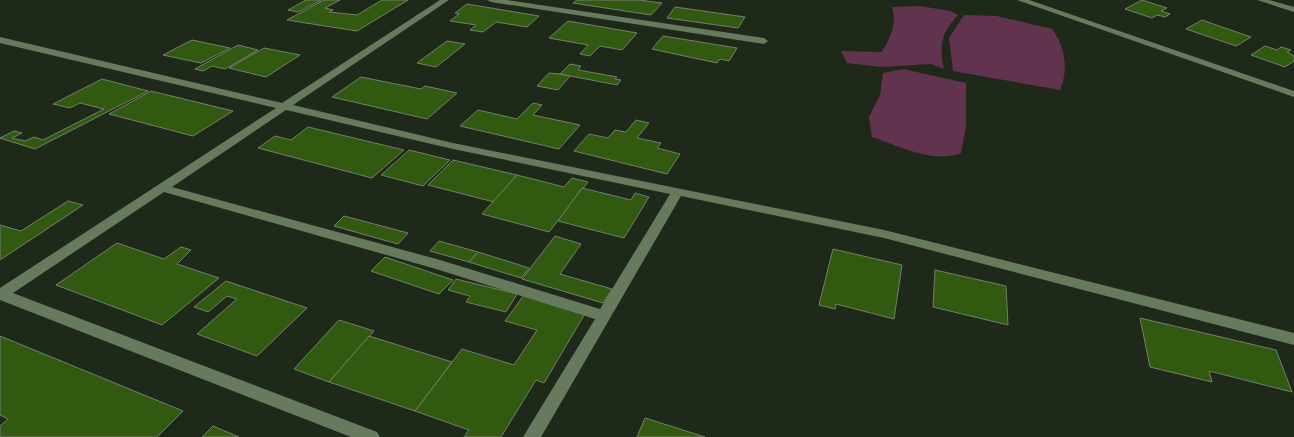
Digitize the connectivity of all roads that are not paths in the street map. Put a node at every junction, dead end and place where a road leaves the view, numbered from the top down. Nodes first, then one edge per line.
1 (445, 0) edge
2 (491, 0) edge
3 (1021, 0) edge
4 (1261, 0) edge
5 (1294, 10) edge
6 (0, 40) edge
7 (764, 41) dead end
8 (1294, 94) edge
9 (285, 106) junction
10 (162, 188) junction
11 (677, 193) junction
12 (0, 294) edge
13 (604, 316) junction
14 (1294, 340) edge
15 (371, 437) edge
16 (532, 437) edge

1 - 9 street
2 - 7 street
3 - 8 street
4 - 5 street
6 - 9 street
9 - 10 street
9 - 11 street
10 - 12 street
10 - 13 street
11 - 13 street
11 - 14 street
12 - 15 street
13 - 16 street

